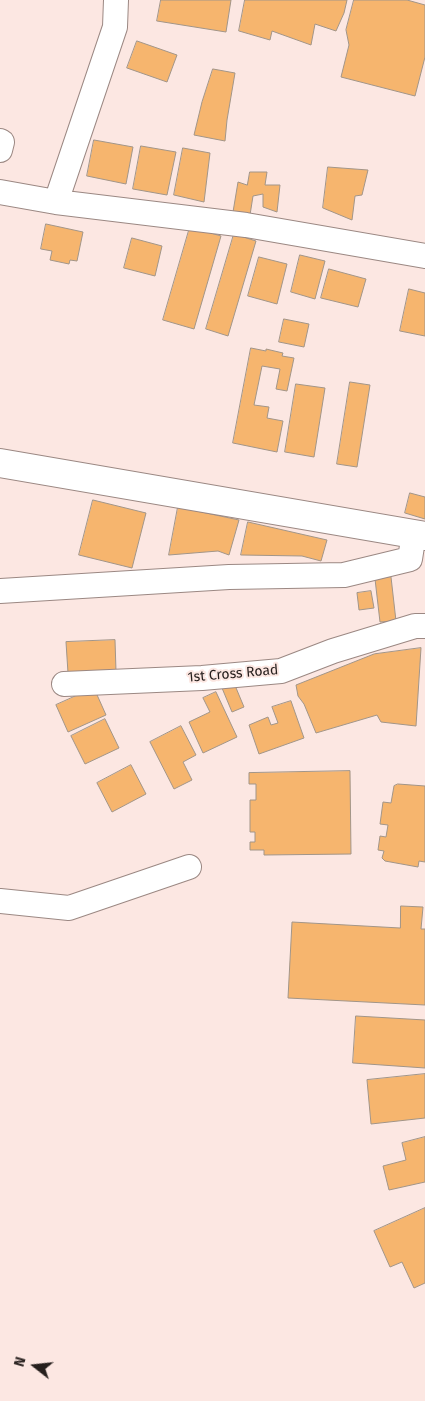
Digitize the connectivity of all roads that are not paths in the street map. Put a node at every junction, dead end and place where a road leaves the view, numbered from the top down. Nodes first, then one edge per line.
1 (116, 0) edge
2 (0, 141) edge
3 (0, 150) edge
4 (0, 192) edge
5 (56, 202) junction
6 (425, 256) edge
7 (0, 463) edge
8 (420, 534) edge
9 (0, 591) edge
10 (425, 626) edge
11 (64, 684) dead end
12 (188, 867) dead end
13 (0, 901) edge

1 - 5 street
2 - 3 street
4 - 5 street
5 - 6 street
7 - 8 street
8 - 9 street
10 - 11 street, 1st Cross Road
12 - 13 street

